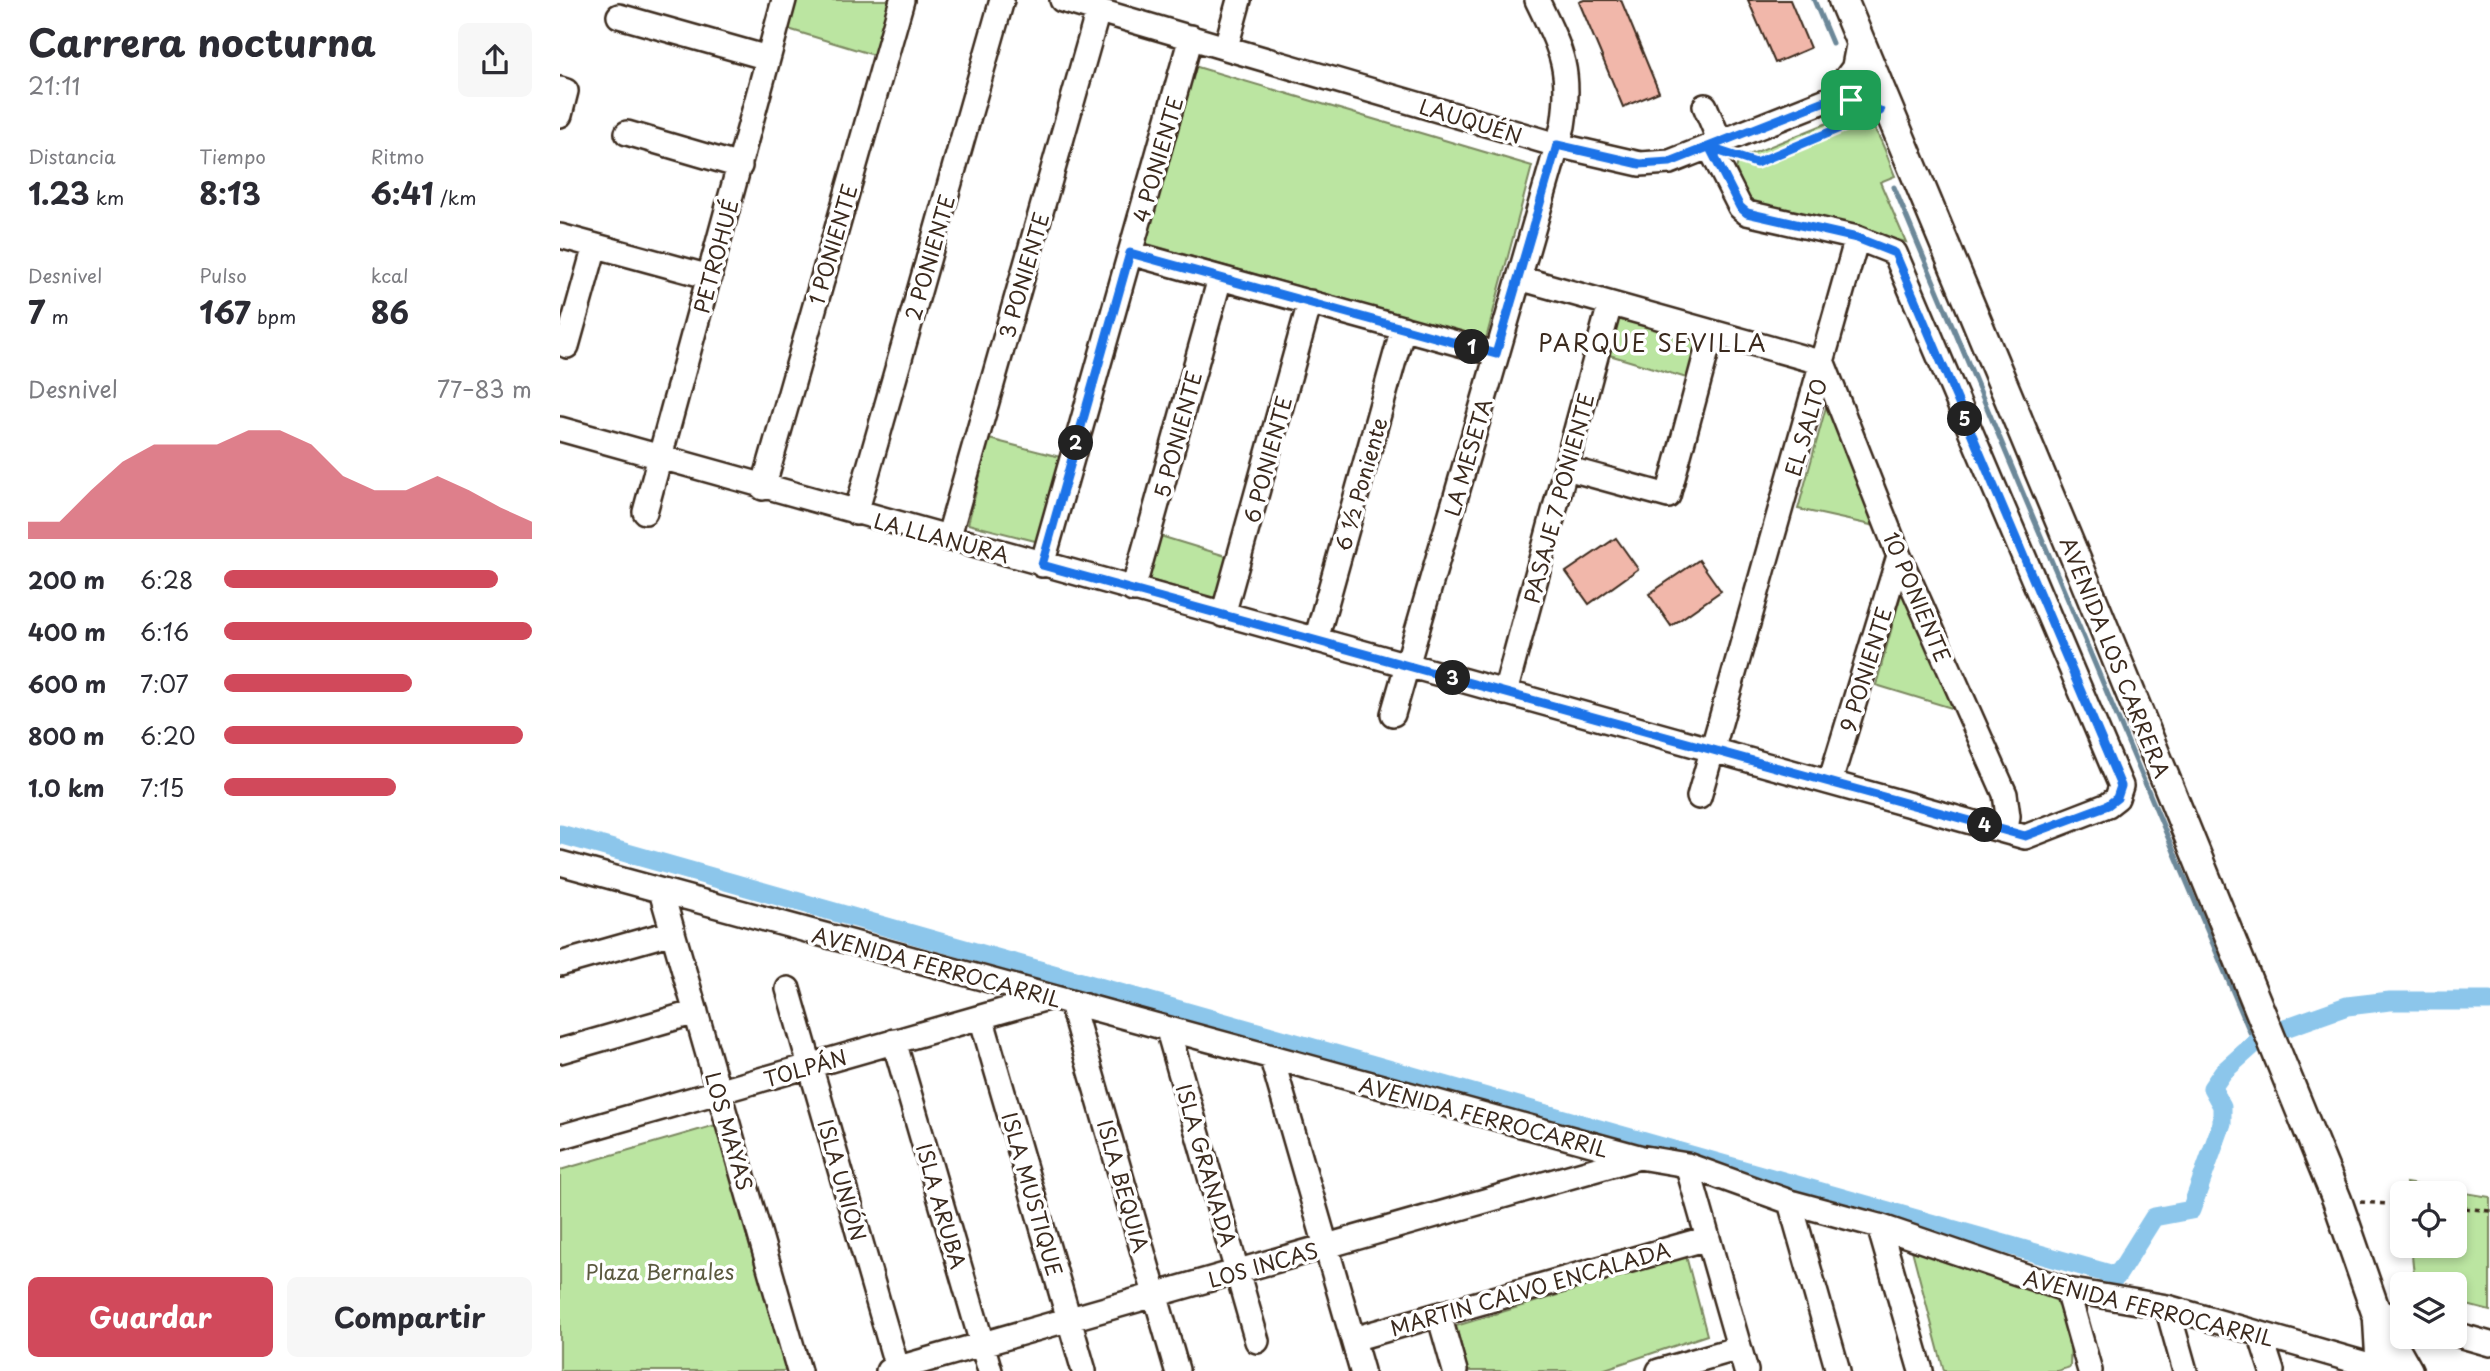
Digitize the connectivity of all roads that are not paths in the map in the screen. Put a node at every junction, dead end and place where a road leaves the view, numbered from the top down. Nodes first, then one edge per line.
1 (784, 0) edge
2 (902, 0) edge
3 (1002, 0) edge
4 (1062, 0) edge
5 (1239, 0) edge
6 (1537, 0) edge
7 (1843, 0) edge
8 (1098, 10) junction
9 (619, 16) dead end
10 (1191, 37) junction
11 (1861, 43) junction
12 (1226, 47) junction
13 (768, 58) junction
14 (1877, 80) junction
15 (560, 89) edge
16 (1835, 97) junction
17 (1705, 106) dead end
18 (1886, 114) junction
19 (560, 115) edge
20 (627, 133) dead end
21 (1557, 145) junction
22 (1715, 146) junction
23 (740, 166) junction
24 (560, 236) edge
25 (1857, 238) junction
26 (595, 246) junction
27 (1130, 253) junction
28 (710, 277) junction
29 (1220, 278) junction
30 (1519, 278) junction
31 (1310, 302) junction
32 (1610, 304) junction
33 (1403, 328) junction
34 (1712, 332) junction
35 (567, 346) dead end
36 (1496, 354) junction
37 (1823, 363) junction
38 (560, 429) edge
39 (659, 459) junction
40 (1566, 468) junction
41 (762, 488) junction
42 (645, 512) dead end
43 (856, 513) junction
44 (948, 539) junction
45 (1899, 556) junction
46 (1042, 565) junction
47 (1133, 590) junction
48 (1223, 615) junction
49 (1316, 640) junction
50 (1407, 666) junction
51 (1505, 693) junction
52 (1393, 714) dead end
53 (1712, 750) junction
54 (1830, 782) junction
55 (1699, 797) dead end
56 (2006, 831) junction
57 (560, 863) edge
58 (661, 891) junction
59 (673, 932) junction
60 (560, 964) edge
61 (788, 989) dead end
62 (1061, 1000) junction
63 (696, 1012) junction
64 (981, 1017) junction
65 (1168, 1030) junction
66 (894, 1041) junction
67 (560, 1051) edge
68 (1272, 1059) junction
69 (810, 1065) junction
70 (719, 1091) junction
71 (560, 1137) edge
72 (1639, 1157) junction
73 (1687, 1165) junction
74 (1790, 1202) junction
75 (1879, 1226) junction
76 (1708, 1238) junction
77 (1326, 1246) junction
78 (1237, 1271) junction
79 (2067, 1290) junction
80 (1155, 1295) junction
81 (2166, 1307) junction
82 (1438, 1315) junction
83 (2386, 1316) edge
84 (1069, 1320) junction
85 (2260, 1334) junction
86 (2467, 1337) edge
87 (1353, 1339) junction
88 (1257, 1341) dead end
89 (982, 1344) junction
90 (2490, 1344) edge
91 (1739, 1348) junction
92 (2394, 1369) edge
93 (894, 1370) edge
94 (1177, 1370) edge
95 (799, 1371) edge
96 (990, 1371) edge
97 (1084, 1371) edge
98 (1362, 1371) edge
99 (1455, 1371) edge
100 (1659, 1371) edge
101 (1746, 1371) edge
102 (1838, 1371) edge
103 (1921, 1371) edge
104 (2090, 1371) edge
105 (2185, 1371) edge
106 (2272, 1371) edge

1 - 13 street, PETROHUÉ
2 - 41 street, 1 PONIENTE
3 - 43 street, 2 PONIENTE
4 - 8 street, LAUQUÉN
5 - 12 street
6 - 21 street, LA MESETA
7 - 11 main road, AVENIDA LOS CARRERA
8 - 10 street, LAUQUÉN
8 - 44 street, 3 PONIENTE
9 - 13 street
10 - 12 street, LAUQUÉN
10 - 27 street, 4 PONIENTE
11 - 14 main road, AVENIDA LOS CARRERA
11 - 16 main road
12 - 21 street, LAUQUÉN
13 - 23 street, PETROHUÉ
14 - 16 street, LAUQUÉN
14 - 18 main road, AVENIDA LOS CARRERA
15 - 19 street
16 - 18 main road
16 - 22 street, LAUQUÉN
17 - 22 street
18 - 83 main road, AVENIDA LOS CARRERA
20 - 23 street
21 - 22 street, LAUQUÉN
21 - 30 street, LA MESETA
22 - 25 street
23 - 28 street, PETROHUÉ
24 - 26 street
25 - 37 street, EL SALTO
25 - 56 street, LA LLANURA
26 - 28 street
26 - 35 street
27 - 29 street
27 - 46 street, 4 PONIENTE
28 - 39 street, PETROHUÉ
29 - 31 street
29 - 47 street, 5 PONIENTE
30 - 32 street
30 - 36 street, LA MESETA
31 - 33 street
31 - 48 street, 6 PONIENTE
32 - 34 street
32 - 40 street, PASAJE 7 PONIENTE
33 - 36 street
33 - 49 street, 6 ½ Poniente
34 - 37 street
34 - 40 street
36 - 50 street, LA MESETA
37 - 45 street, 10 PONIENTE
37 - 53 street, EL SALTO
38 - 39 street, LA LLANURA
39 - 41 street, LA LLANURA
39 - 42 street, PETROHUÉ
40 - 51 street, PASAJE 7 PONIENTE
41 - 43 street, LA LLANURA
43 - 44 street, LA LLANURA
44 - 46 street, LA LLANURA
45 - 54 street, 9 PONIENTE
45 - 56 street, 10 PONIENTE
46 - 47 street, LA LLANURA
47 - 48 street, LA LLANURA
48 - 49 street, LA LLANURA
49 - 50 street, LA LLANURA
50 - 51 street, LA LLANURA
50 - 52 street, LA MESETA
51 - 53 street, LA LLANURA
53 - 54 street, LA LLANURA
53 - 55 street, EL SALTO
54 - 56 street, LA LLANURA
57 - 58 street, AVENIDA FERROCARRIL
58 - 59 street, LOS MAYAS
58 - 62 street, AVENIDA FERROCARRIL
59 - 60 street
59 - 63 street, LOS MAYAS
61 - 69 street, ISLA UNIÓN
62 - 64 street, TOLPÁN
62 - 65 street, AVENIDA FERROCARRIL
62 - 80 street, ISLA BEQUIA
63 - 67 street
63 - 70 street, LOS MAYAS
64 - 66 street, TOLPÁN
64 - 84 street, ISLA MUSTIQUE
65 - 68 street, AVENIDA FERROCARRIL
65 - 78 street, ISLA GRANADA
66 - 69 street, TOLPÁN
66 - 89 street, ISLA ARUBA
68 - 72 street, AVENIDA FERROCARRIL
68 - 77 street
69 - 70 street, TOLPÁN
69 - 93 street, ISLA UNIÓN
70 - 71 street, TOLPÁN
70 - 95 street, LOS MAYAS
72 - 73 street, AVENIDA FERROCARRIL
72 - 77 street, LOS INCAS
73 - 74 street, AVENIDA FERROCARRIL
73 - 76 street
74 - 75 street, AVENIDA FERROCARRIL
74 - 102 street
75 - 79 street, AVENIDA FERROCARRIL
75 - 103 street
76 - 82 street, MARTIN CALVO ENCALADA
76 - 91 street
77 - 78 street, LOS INCAS
77 - 87 street
78 - 80 street, LOS INCAS
78 - 88 street, ISLA GRANADA
79 - 81 street, AVENIDA FERROCARRIL
79 - 104 street
80 - 84 street, LOS INCAS
80 - 94 street, ISLA BEQUIA
81 - 85 street, AVENIDA FERROCARRIL
81 - 105 street
82 - 87 street, MARTIN CALVO ENCALADA
82 - 99 street
83 - 92 main road, AVENIDA LOS CARRERA
84 - 89 street, LOS INCAS
84 - 97 street, ISLA MUSTIQUE
85 - 92 street, AVENIDA FERROCARRIL
85 - 106 street
86 - 90 street
87 - 98 street
89 - 93 street, LOS INCAS
89 - 96 street, ISLA ARUBA
91 - 100 street
91 - 101 street

